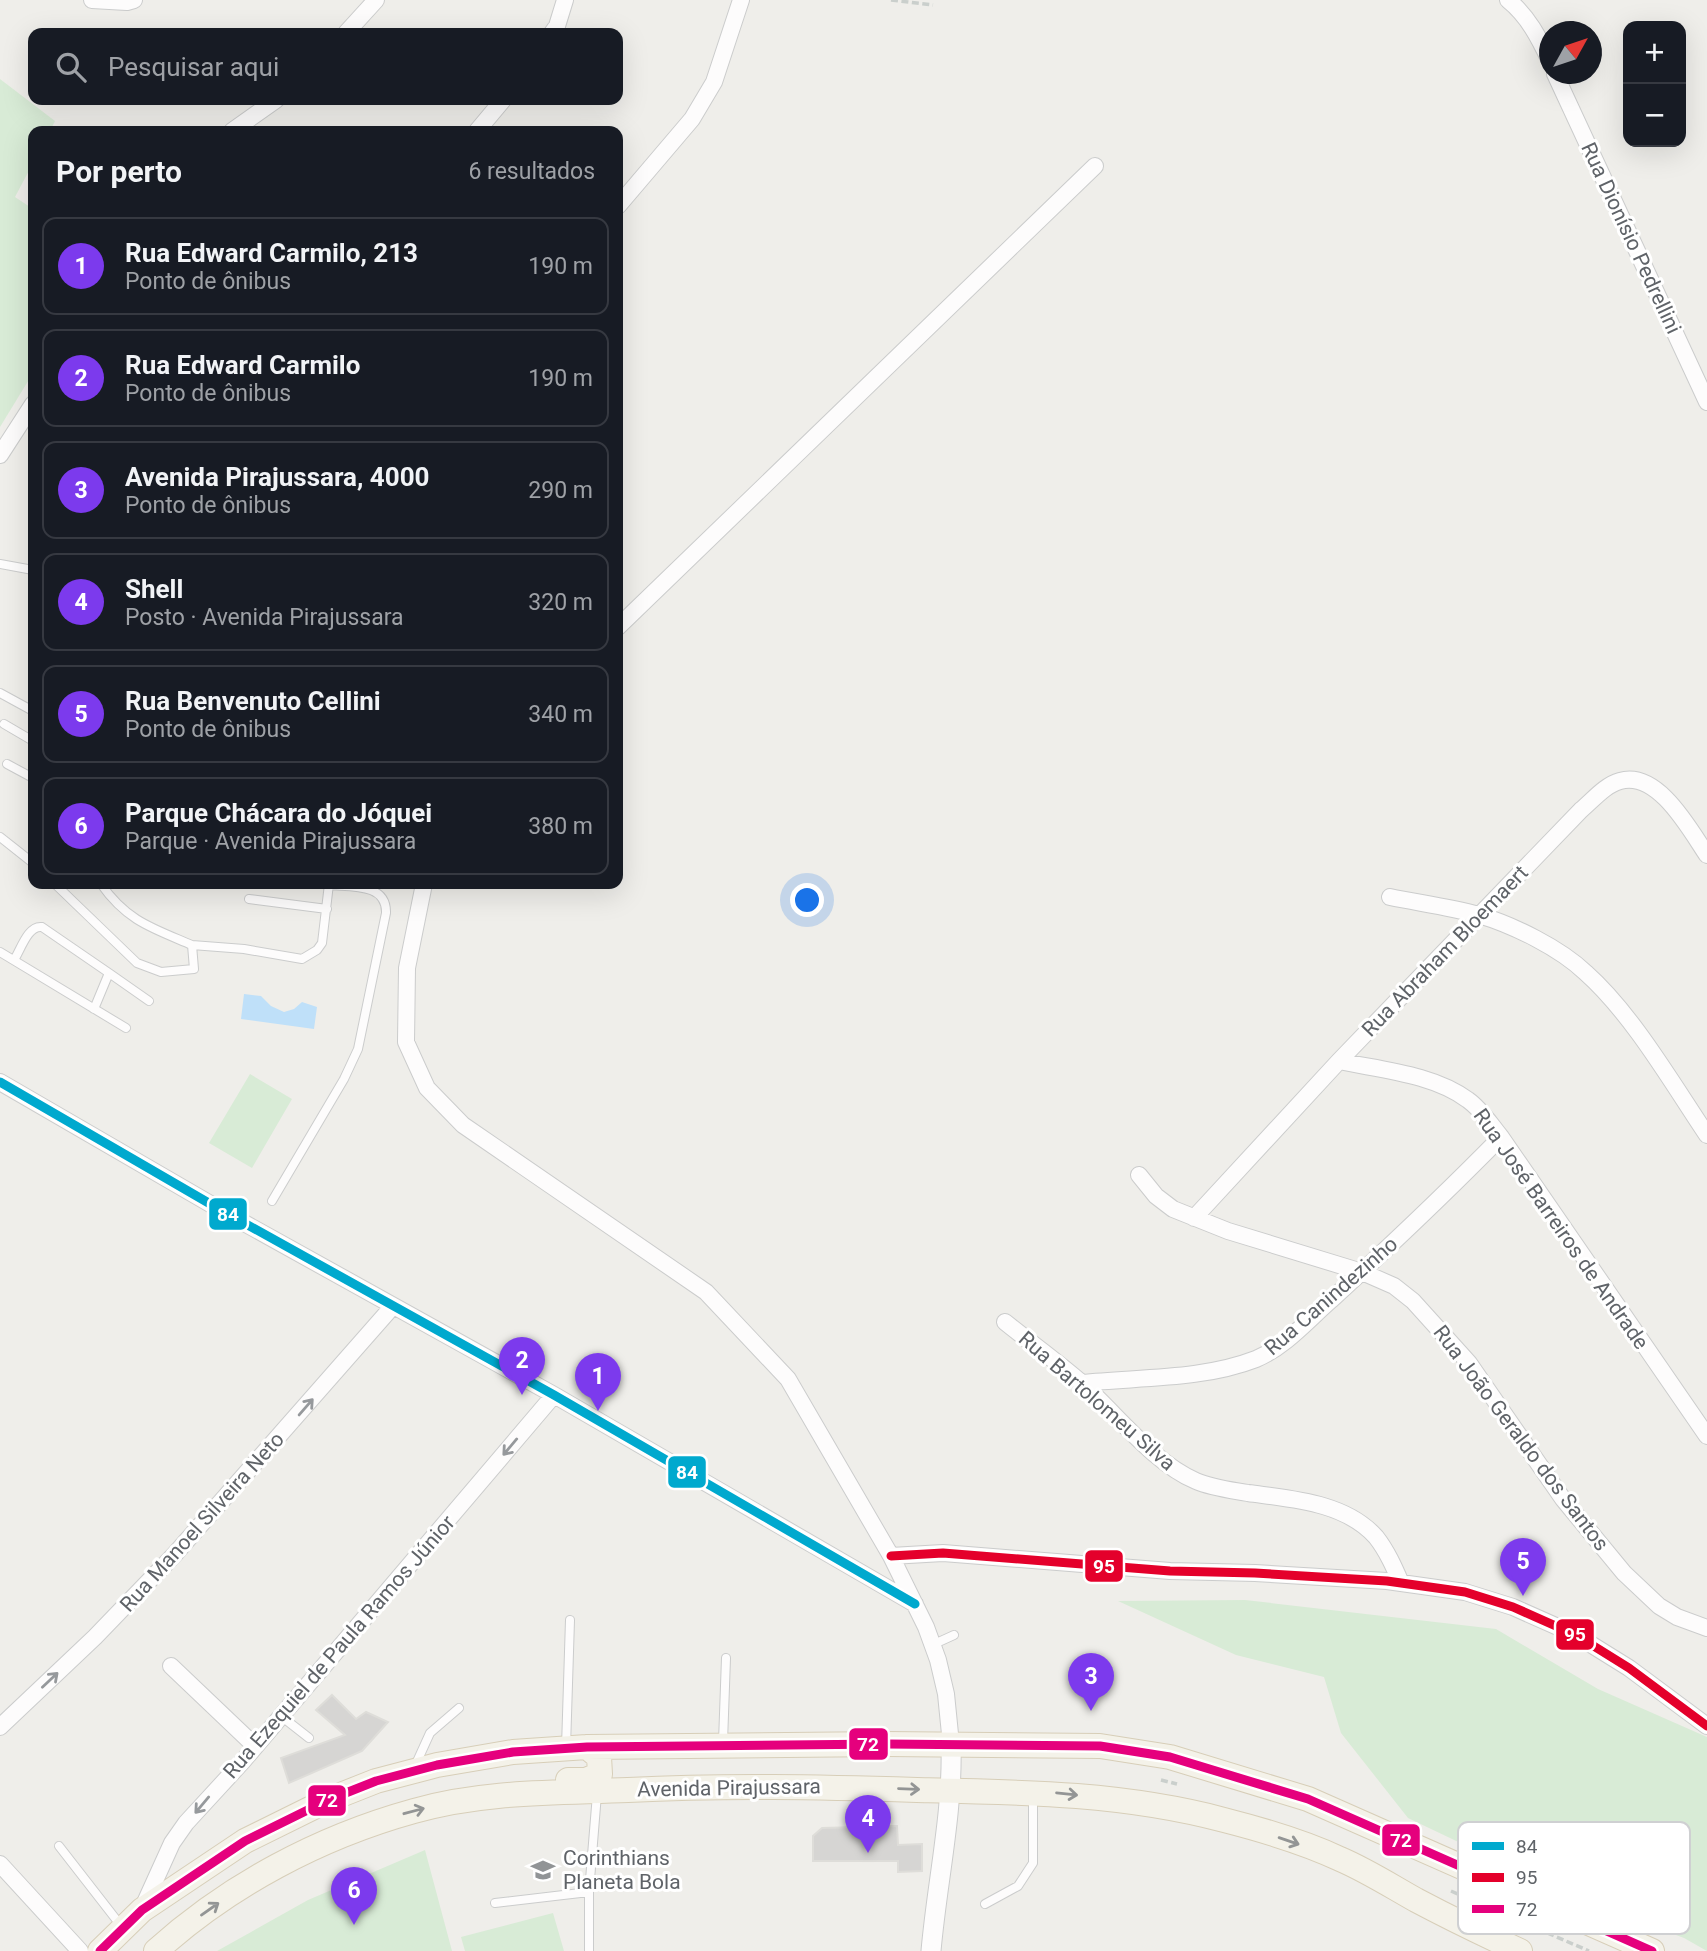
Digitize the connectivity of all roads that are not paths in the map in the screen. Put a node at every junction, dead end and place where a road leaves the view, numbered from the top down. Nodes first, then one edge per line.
1 (92, 0) edge
2 (134, 0) edge
3 (376, 0) edge
4 (565, 0) edge
5 (741, 0) edge
6 (1508, 0) edge
7 (350, 28) edge
8 (556, 28) edge
9 (1539, 39) edge
10 (1560, 84) edge
11 (269, 105) edge
12 (499, 105) edge
13 (239, 126) edge
14 (481, 126) edge
15 (1094, 166) dead end
16 (623, 200) edge
17 (1707, 402) edge
18 (28, 412) edge
19 (0, 454) edge
20 (0, 564) edge
21 (28, 569) edge
22 (623, 622) edge
23 (0, 693) edge
24 (28, 708) edge
25 (4, 724) dead end
26 (28, 738) edge
27 (7, 764) dead end
28 (28, 775) edge
29 (0, 837) edge
30 (1707, 855) edge
31 (28, 859) edge
32 (60, 889) edge
33 (105, 889) edge
34 (329, 889) edge
35 (366, 889) edge
36 (423, 889) edge
37 (1390, 897) dead end
38 (249, 899) dead end
39 (327, 909) junction
40 (1479, 915) junction
41 (192, 945) junction
42 (0, 952) edge
43 (14, 960) junction
44 (109, 973) junction
45 (149, 1001) dead end
46 (94, 1009) junction
47 (126, 1028) dead end
48 (1339, 1061) junction
49 (0, 1082) edge
50 (1707, 1135) edge
51 (1501, 1137) junction
52 (1139, 1175) dead end
53 (272, 1201) dead end
54 (1194, 1218) junction
55 (1362, 1272) junction
56 (393, 1307) junction
57 (1005, 1322) dead end
58 (1082, 1383) junction
59 (554, 1395) junction
60 (1707, 1436) edge
61 (891, 1556) junction
62 (1401, 1583) junction
63 (915, 1604) junction
64 (570, 1620) dead end
65 (1707, 1628) edge
66 (954, 1635) dead end
67 (932, 1645) junction
68 (726, 1658) dead end
69 (171, 1666) dead end
70 (459, 1709) dead end
71 (281, 1716) junction
72 (1707, 1726) edge
73 (0, 1727) edge
74 (309, 1738) dead end
75 (951, 1744) junction
76 (255, 1746) junction
77 (723, 1746) junction
78 (577, 1748) junction
79 (413, 1772) junction
80 (950, 1790) junction
81 (597, 1791) junction
82 (1033, 1792) junction
83 (492, 1796) junction
84 (59, 1846) dead end
85 (0, 1864) edge
86 (1458, 1865) edge
87 (589, 1892) junction
88 (495, 1903) dead end
89 (985, 1904) dead end
90 (142, 1910) junction
91 (1458, 1923) edge
92 (123, 1928) junction
93 (1482, 1934) edge
94 (1614, 1934) edge
95 (80, 1951) edge
96 (100, 1951) edge
97 (156, 1951) edge
98 (589, 1951) edge
99 (931, 1951) edge
100 (1520, 1951) edge
101 (1652, 1951) edge

1 - 2 street
3 - 7 street
4 - 8 street
5 - 16 street
6 - 9 street
10 - 17 street, Rua Dionísio Pedrellini
11 - 13 street
12 - 14 street
15 - 22 street
18 - 19 street
20 - 21 lane
23 - 24 lane
25 - 26 lane
27 - 28 lane
29 - 31 lane
30 - 40 street, Rua Abraham Bloemaert
32 - 41 lane
33 - 41 lane
34 - 39 lane
35 - 53 lane
36 - 61 street
37 - 40 street
38 - 39 lane
39 - 41 lane
40 - 48 street, Rua Abraham Bloemaert
40 - 50 street
42 - 43 lane
43 - 44 lane
43 - 46 lane
44 - 45 lane
44 - 46 lane
46 - 47 lane
48 - 51 street, Rua José Barreiros de Andrade
48 - 54 street, Rua Abraham Bloemaert
49 - 56 street
51 - 55 street, Rua Canindezinho
51 - 60 street, Rua José Barreiros de Andrade
52 - 54 street, Rua João Geraldo dos Santos
54 - 55 street, Rua João Geraldo dos Santos
55 - 58 street, Rua Canindezinho
55 - 65 street, Rua João Geraldo dos Santos
56 - 59 street
73 -> 56 street, Rua Manoel Silveira Neto
57 - 58 street, Rua Bartolomeu Silva
58 - 62 street, Rua Bartolomeu Silva
59 - 63 street
59 -> 71 street, Rua Ezequiel de Paula Ramos Júnior
61 - 62 street
61 - 63 street
62 - 72 street
63 - 67 street
64 - 78 lane
66 - 67 lane
67 - 75 street
68 - 77 lane
69 - 76 street
70 - 79 lane
71 - 74 lane
71 - 76 street, Rua Ezequiel de Paula Ramos Júnior
75 - 77 main road, Avenida Pirajussara
75 - 80 street
75 - 86 main road, Avenida Pirajussara
76 -> 90 street, Rua Ezequiel de Paula Ramos Júnior
77 - 78 main road, Avenida Pirajussara
78 - 79 main road, Avenida Pirajussara
78 - 83 main road
79 - 90 main road, Avenida Pirajussara
81 -> 80 main road, Avenida Pirajussara
80 - 82 main road, Avenida Pirajussara
80 - 99 street
81 - 83 main road, Avenida Pirajussara
81 - 87 lane
82 - 89 lane
82 -> 91 main road, Avenida Pirajussara
97 -> 83 main road, Avenida Pirajussara
84 - 92 lane
85 - 95 street
87 - 88 lane
87 - 98 lane
90 - 92 main road, Avenida Pirajussara
92 - 96 main road, Avenida Pirajussara
93 -> 100 main road, Avenida Pirajussara
94 - 101 main road, Avenida Pirajussara

